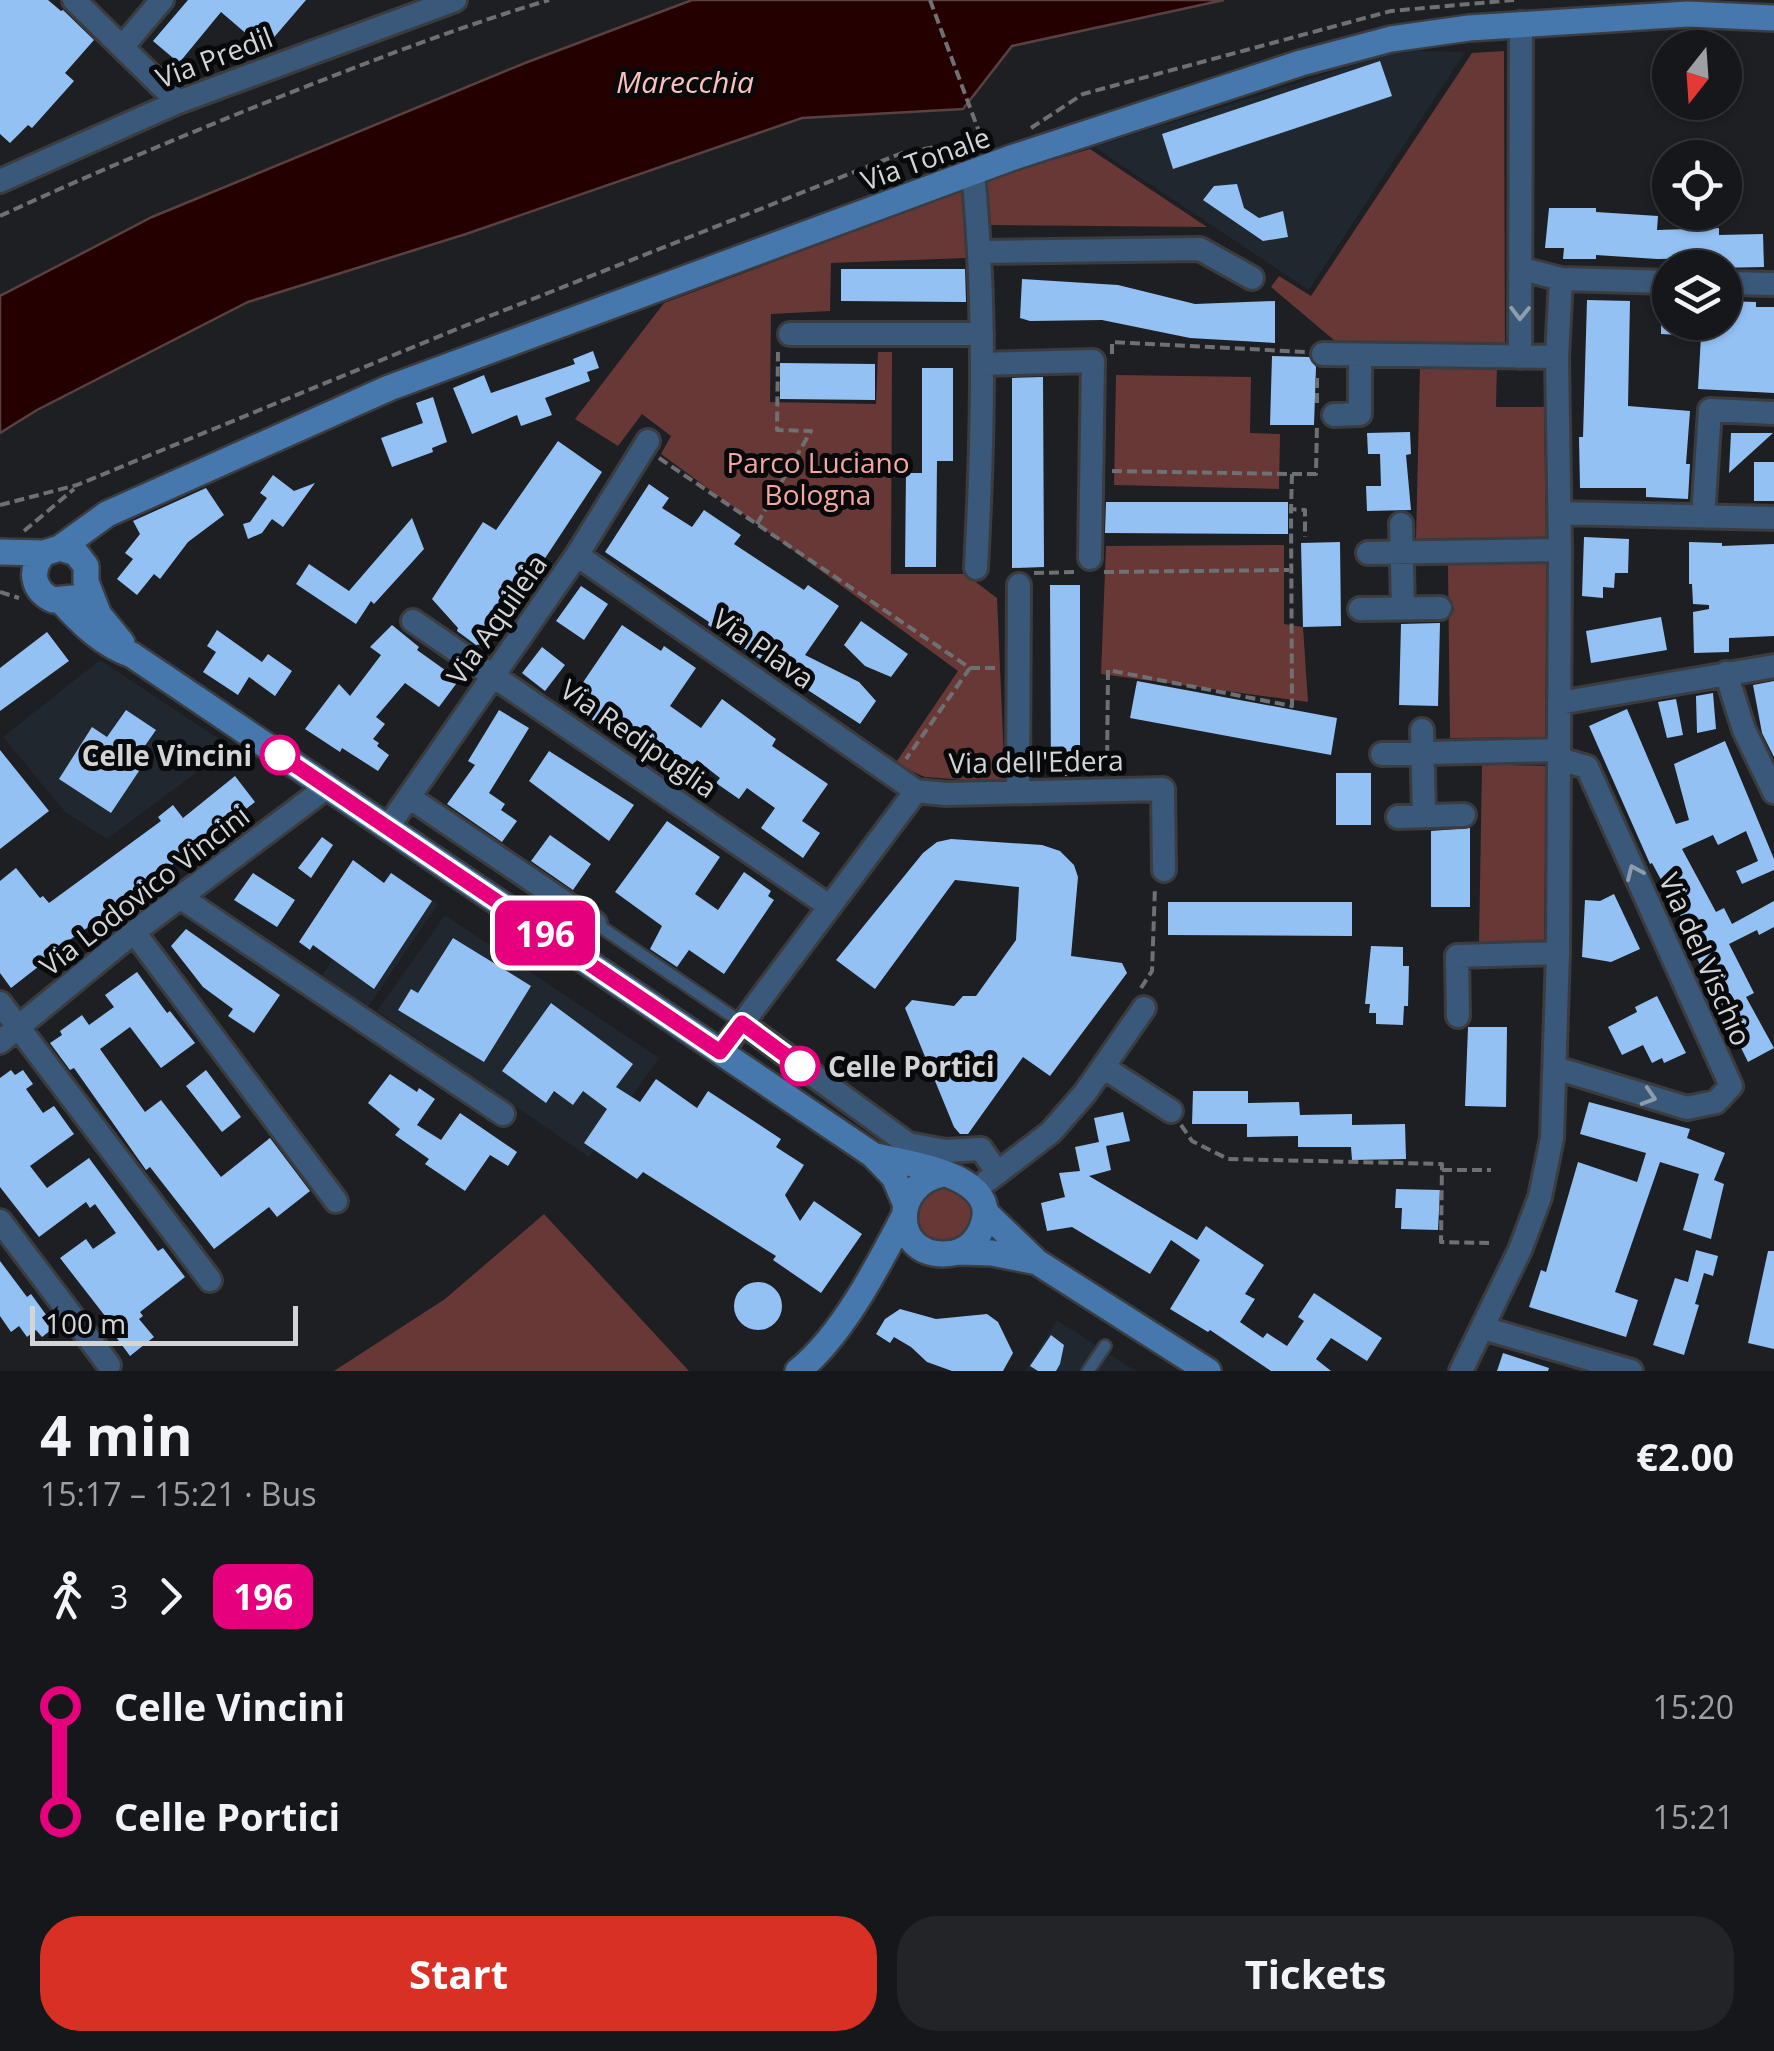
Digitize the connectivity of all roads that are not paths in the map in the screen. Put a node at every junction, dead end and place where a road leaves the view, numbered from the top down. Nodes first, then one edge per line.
1 (74, 0) edge
2 (162, 0) edge
3 (455, 0) edge
4 (1518, 12) edge
5 (1774, 18) edge
6 (123, 46) junction
7 (178, 102) junction
8 (972, 172) junction
9 (0, 181) edge
10 (981, 252) junction
11 (1522, 269) junction
12 (1252, 278) dead end
13 (1560, 279) junction
14 (1652, 282) edge
15 (1742, 283) edge
16 (1774, 284) edge
17 (790, 334) road end
18 (982, 334) junction
19 (1360, 354) junction
20 (1320, 357) road end
21 (1520, 357) junction
22 (1557, 357) junction
23 (982, 364) junction
24 (1774, 413) edge
25 (1334, 414) dead end
26 (646, 444) road end
27 (132, 502) junction
28 (1560, 512) junction
29 (1704, 516) junction
30 (1774, 518) edge
31 (1402, 524) dead end
32 (52, 550) junction
33 (1560, 550) junction
34 (1402, 553) junction
35 (1368, 554) dead end
36 (576, 555) junction
37 (5, 557) edge
38 (1090, 558) dead end
39 (976, 568) dead end
40 (87, 578) junction
41 (35, 584) junction
42 (1019, 585) road end
43 (61, 602) junction
44 (1403, 608) junction
45 (1440, 608) dead end
46 (1360, 609) dead end
47 (413, 621) dead end
48 (132, 655) junction
49 (1774, 666) edge
50 (1726, 672) junction
51 (494, 674) junction
52 (1559, 703) junction
53 (1422, 741) junction
54 (1382, 754) dead end
55 (1558, 754) junction
56 (327, 786) junction
57 (916, 790) junction
58 (1018, 792) junction
59 (1774, 792) edge
60 (409, 797) junction
61 (1464, 815) dead end
62 (1398, 816) dead end
63 (1424, 816) junction
64 (388, 827) junction
65 (510, 866) junction
66 (1164, 870) road end
67 (491, 896) junction
68 (180, 897) junction
69 (829, 906) junction
70 (595, 923) junction
71 (134, 932) junction
72 (1558, 952) junction
73 (575, 953) junction
74 (0, 1002) edge
75 (1144, 1008) road end
76 (1458, 1016) dead end
77 (742, 1023) junction
78 (9, 1034) edge
79 (720, 1052) junction
80 (1103, 1067) junction
81 (1556, 1068) junction
82 (1171, 1111) road end
83 (503, 1114) dead end
84 (873, 1155) junction
85 (997, 1172) junction
86 (942, 1174) junction
87 (336, 1200) dead end
88 (980, 1201) junction
89 (904, 1210) junction
90 (0, 1221) edge
91 (946, 1253) junction
92 (1037, 1262) junction
93 (210, 1280) dead end
94 (859, 1294) junction
95 (1483, 1328) junction
96 (1105, 1346) dead end
97 (109, 1365) dead end
98 (798, 1371) edge
99 (1088, 1371) edge
100 (1208, 1371) edge
101 (1461, 1371) edge
102 (1631, 1371) edge

1 - 6 street
2 - 6 street
3 - 7 street, Via Predil
4 - 5 street, Via Tonale
4 - 8 street, Via Tonale
4 - 11 street
6 - 7 street
7 - 9 street, Via Predil
8 - 10 street
8 - 27 street, Via Tonale
10 - 12 street
10 - 18 street
11 - 13 street
11 -> 21 street
13 - 14 street
13 - 22 street
15 - 16 street
17 - 18 street
18 - 23 street
19 - 20 street
19 - 21 street
19 - 25 street
21 - 22 street
22 - 28 street
23 - 38 street
23 - 39 street
24 - 29 street
26 - 36 street, Via Aquileia
27 - 32 street, Via Tonale
27 - 40 street, Via Tonale
28 - 29 street
28 - 33 street
29 - 30 street
31 - 34 street
32 - 37 street
32 - 40 street
32 - 41 street
33 - 34 street
33 - 52 street
34 - 35 street
34 - 44 street
36 - 51 street, Via Aquileia
36 - 57 street, Via Plava
37 - 41 street
40 - 43 street
40 - 48 street
41 - 43 street
42 - 58 street
43 - 48 street
44 - 45 street
44 - 46 street
47 - 51 street, Via Redipuglia
48 - 56 street
49 - 50 street
50 - 52 street
50 - 59 street
51 - 60 street, Via Aquileia
51 - 69 street, Via Redipuglia
52 - 55 street
53 - 54 street
53 - 55 street
53 - 63 street
55 - 72 street
81 -> 55 street, Via del Vischio
56 - 64 street
56 - 68 street, Via Lodovico Vincini
57 - 58 street, Via dell'Edera
57 - 69 street, Via dell'Edera
58 - 66 street, Via dell'Edera
60 - 64 street, Via Aquileia
60 - 65 street
61 - 63 street
62 - 63 street
64 - 67 street
65 - 67 street
65 - 70 street
67 - 73 street
68 - 71 street, Via Lodovico Vincini
68 - 83 street
69 - 77 street, Via dell'Edera
70 - 73 lane
70 - 77 lane
71 - 78 street, Via Lodovico Vincini
71 - 87 street
72 - 76 street
72 - 81 street
73 - 79 street
74 - 78 street
75 - 80 street
77 - 79 street, Via dell'Edera
77 - 85 street
78 - 93 street
79 - 84 street
80 - 82 street
80 - 85 street
81 - 95 street
84 - 86 street
84 - 89 street
85 - 88 street
86 - 88 street
86 - 89 street
88 - 91 street
88 - 92 street
89 - 91 street
89 - 94 street
90 - 97 street
91 - 92 street
91 - 94 street
92 - 100 street
94 - 98 street
95 - 101 street
95 - 102 street
96 - 99 lane

